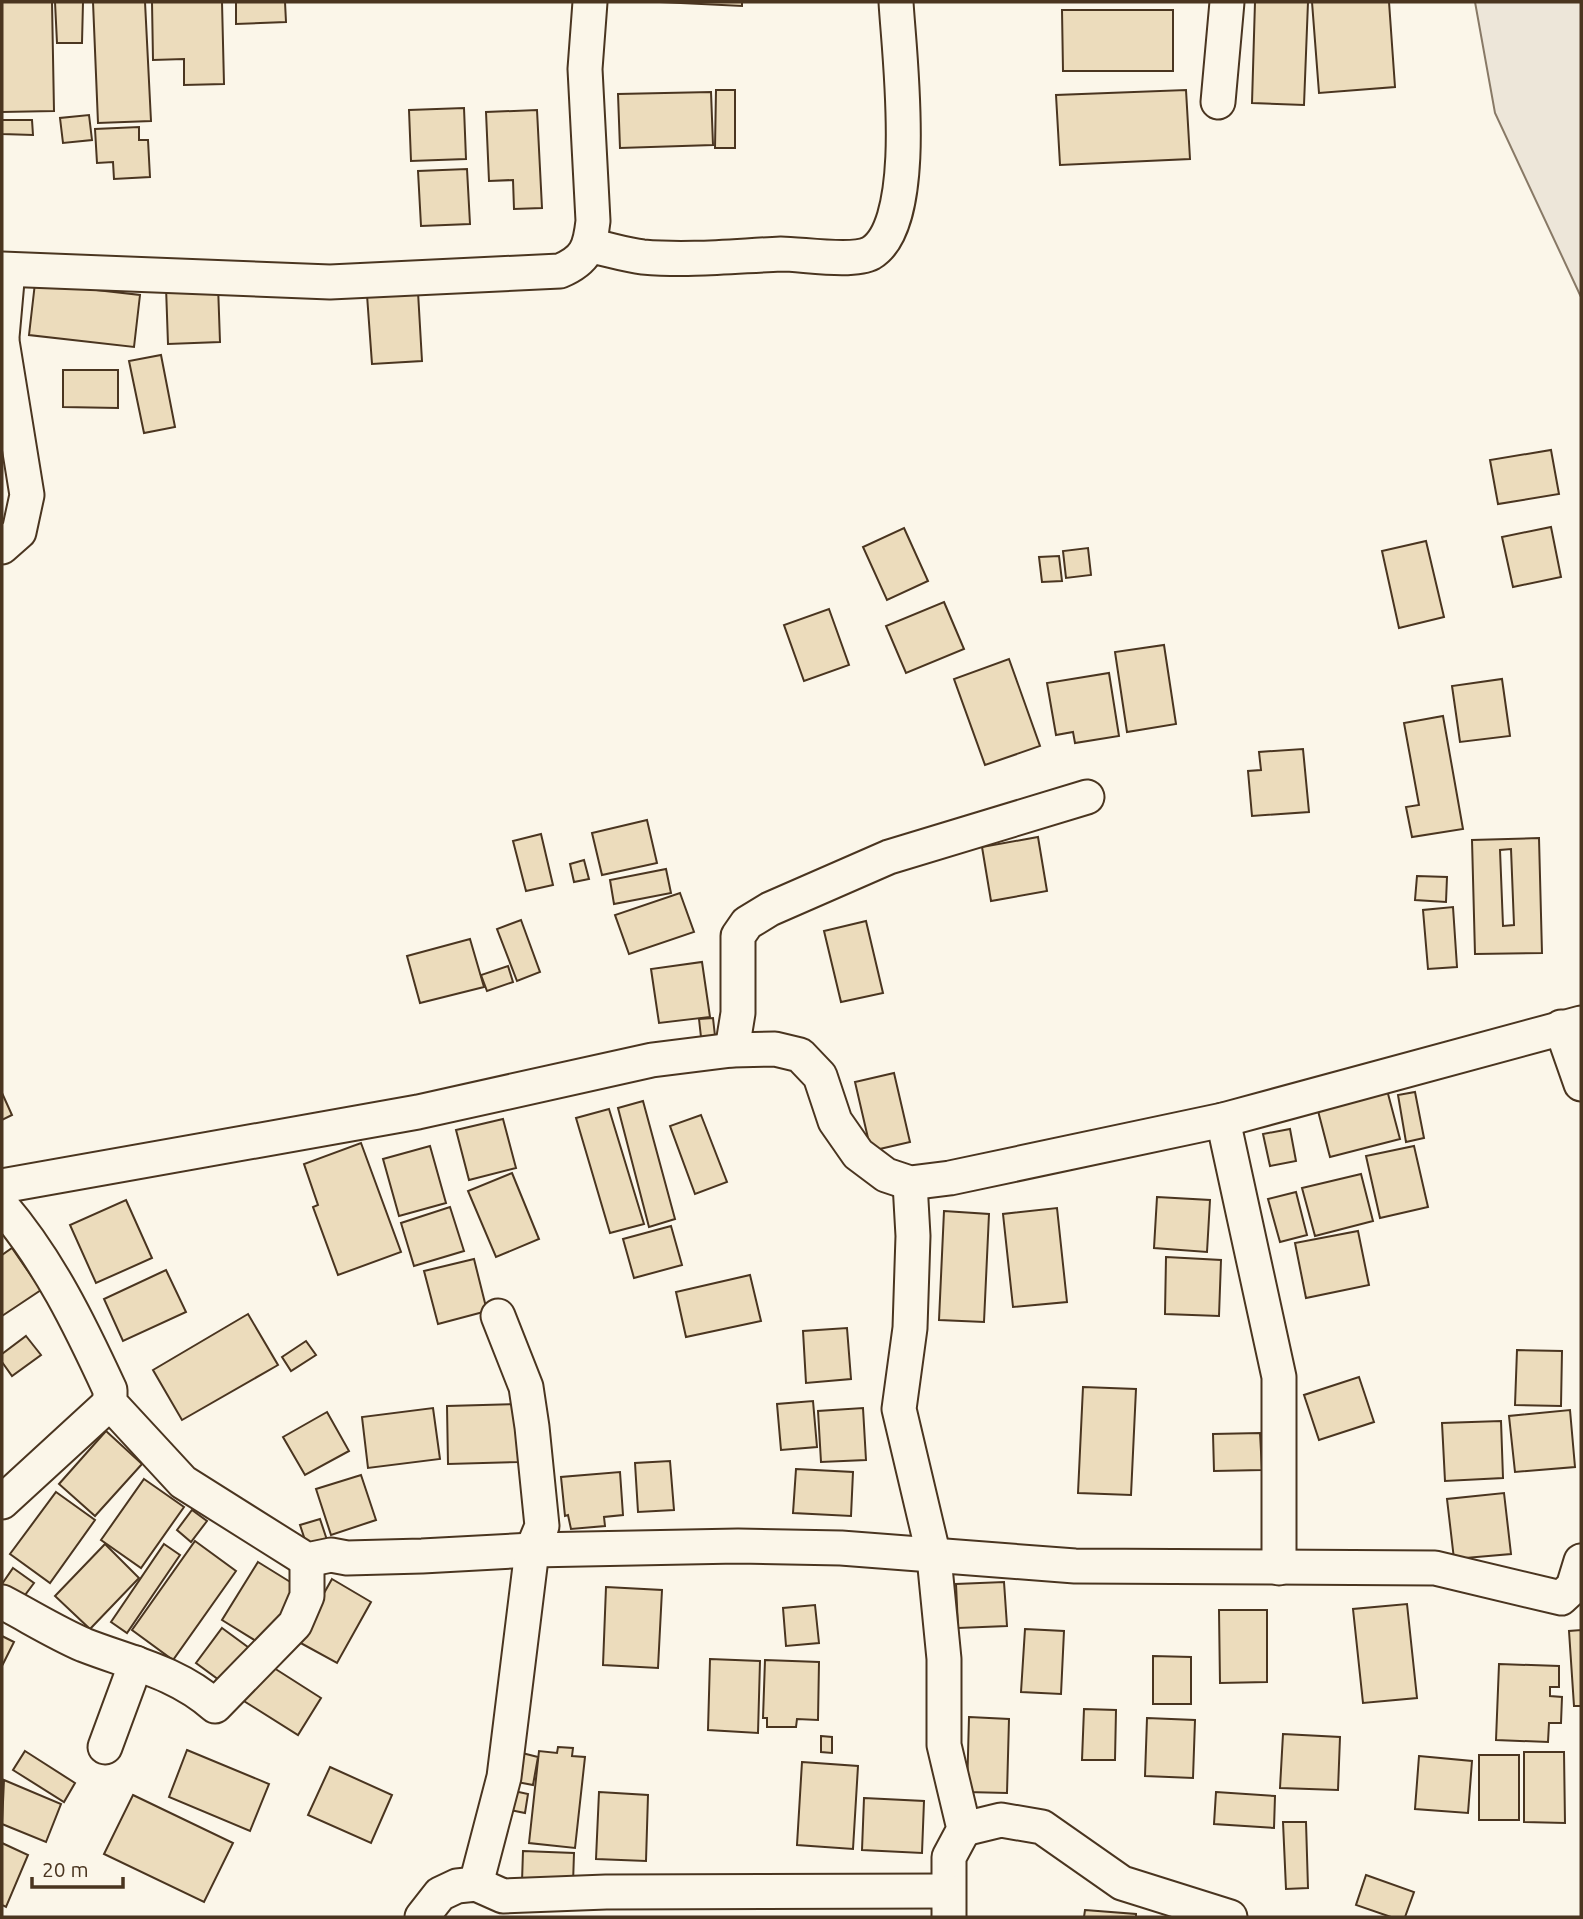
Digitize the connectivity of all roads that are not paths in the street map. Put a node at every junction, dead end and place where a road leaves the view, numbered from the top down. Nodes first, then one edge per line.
1 (590, 2) edge
2 (896, 2) edge
3 (1227, 2) edge
4 (1218, 102) dead end
5 (591, 246) junction
6 (5, 270) edge
7 (2, 339) edge
8 (2, 547) edge
9 (1087, 797) dead end
10 (1571, 1025) edge
11 (732, 1049) junction
12 (1581, 1084) edge
13 (1223, 1120) junction
14 (909, 1183) junction
15 (2, 1186) edge
16 (2, 1206) edge
17 (498, 1316) dead end
18 (110, 1403) junction
19 (2, 1502) edge
20 (532, 1550) junction
21 (934, 1557) junction
22 (307, 1560) junction
23 (1279, 1569) junction
24 (1578, 1578) edge
25 (2, 1602) edge
26 (136, 1663) junction
27 (105, 1747) dead end
28 (964, 1829) junction
29 (476, 1884) junction
30 (948, 1904) edge
31 (422, 1917) edge
32 (1230, 1917) edge

1 - 5 street
2 - 5 street
3 - 4 street
5 - 6 street
6 - 7 street
7 - 8 street
9 - 11 street
10 - 12 street
10 - 13 street
11 - 14 street
11 - 15 street
13 - 14 street
13 - 23 street
14 - 21 street
16 - 18 street
17 - 20 street
18 - 19 street
18 - 22 street
20 - 21 street
20 - 22 street
20 - 29 street
21 - 23 street
21 - 28 street
22 - 26 street
23 - 24 street
25 - 26 street
26 - 27 street
28 - 30 street
28 - 32 street
29 - 30 street
29 - 31 street

